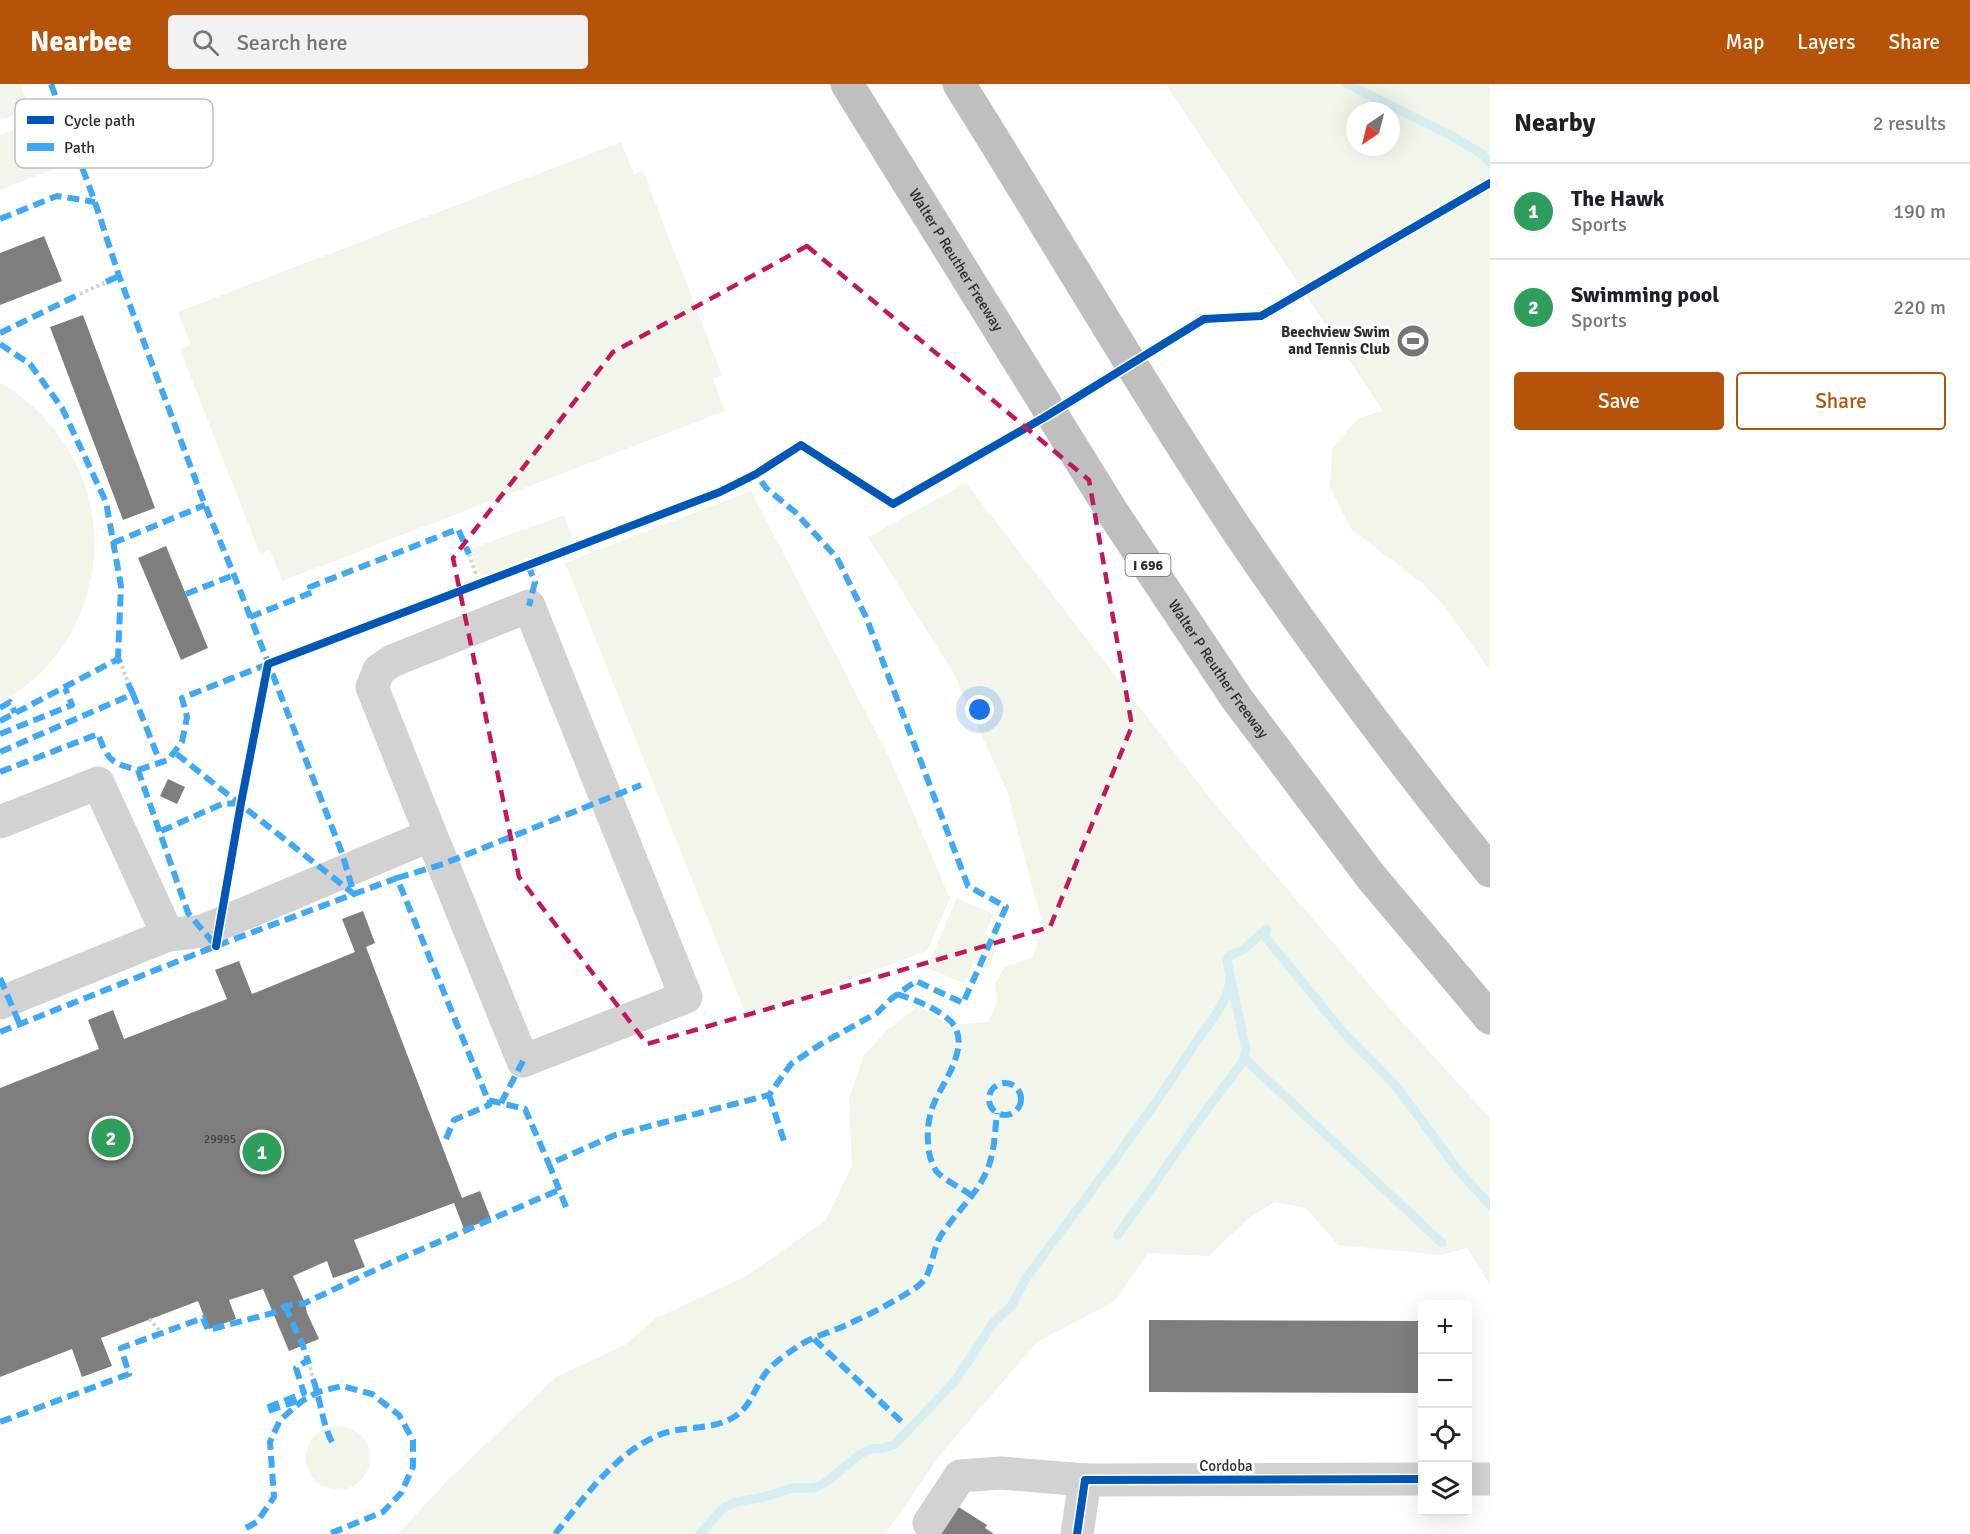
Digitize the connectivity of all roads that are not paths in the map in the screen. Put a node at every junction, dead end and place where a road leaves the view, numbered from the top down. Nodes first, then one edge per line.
1 (847, 84) edge
2 (959, 84) edge
3 (0, 822) edge
4 (431, 835) junction
5 (1490, 871) edge
6 (168, 935) junction
7 (0, 1003) edge
8 (1490, 1018) edge
9 (1418, 1479) edge
10 (1472, 1479) edge
11 (1490, 1479) edge
12 (1085, 1480) junction
13 (929, 1523) dead end
14 (1077, 1534) edge

1 - 8 highway, Walter P Reuther Freeway / I 696
2 - 5 highway
3 - 6 street
4 - 4 street
4 - 6 street
6 - 7 street
9 - 12 street, Cordoba
10 - 11 street
12 - 13 street, Cordoba
12 - 14 street

